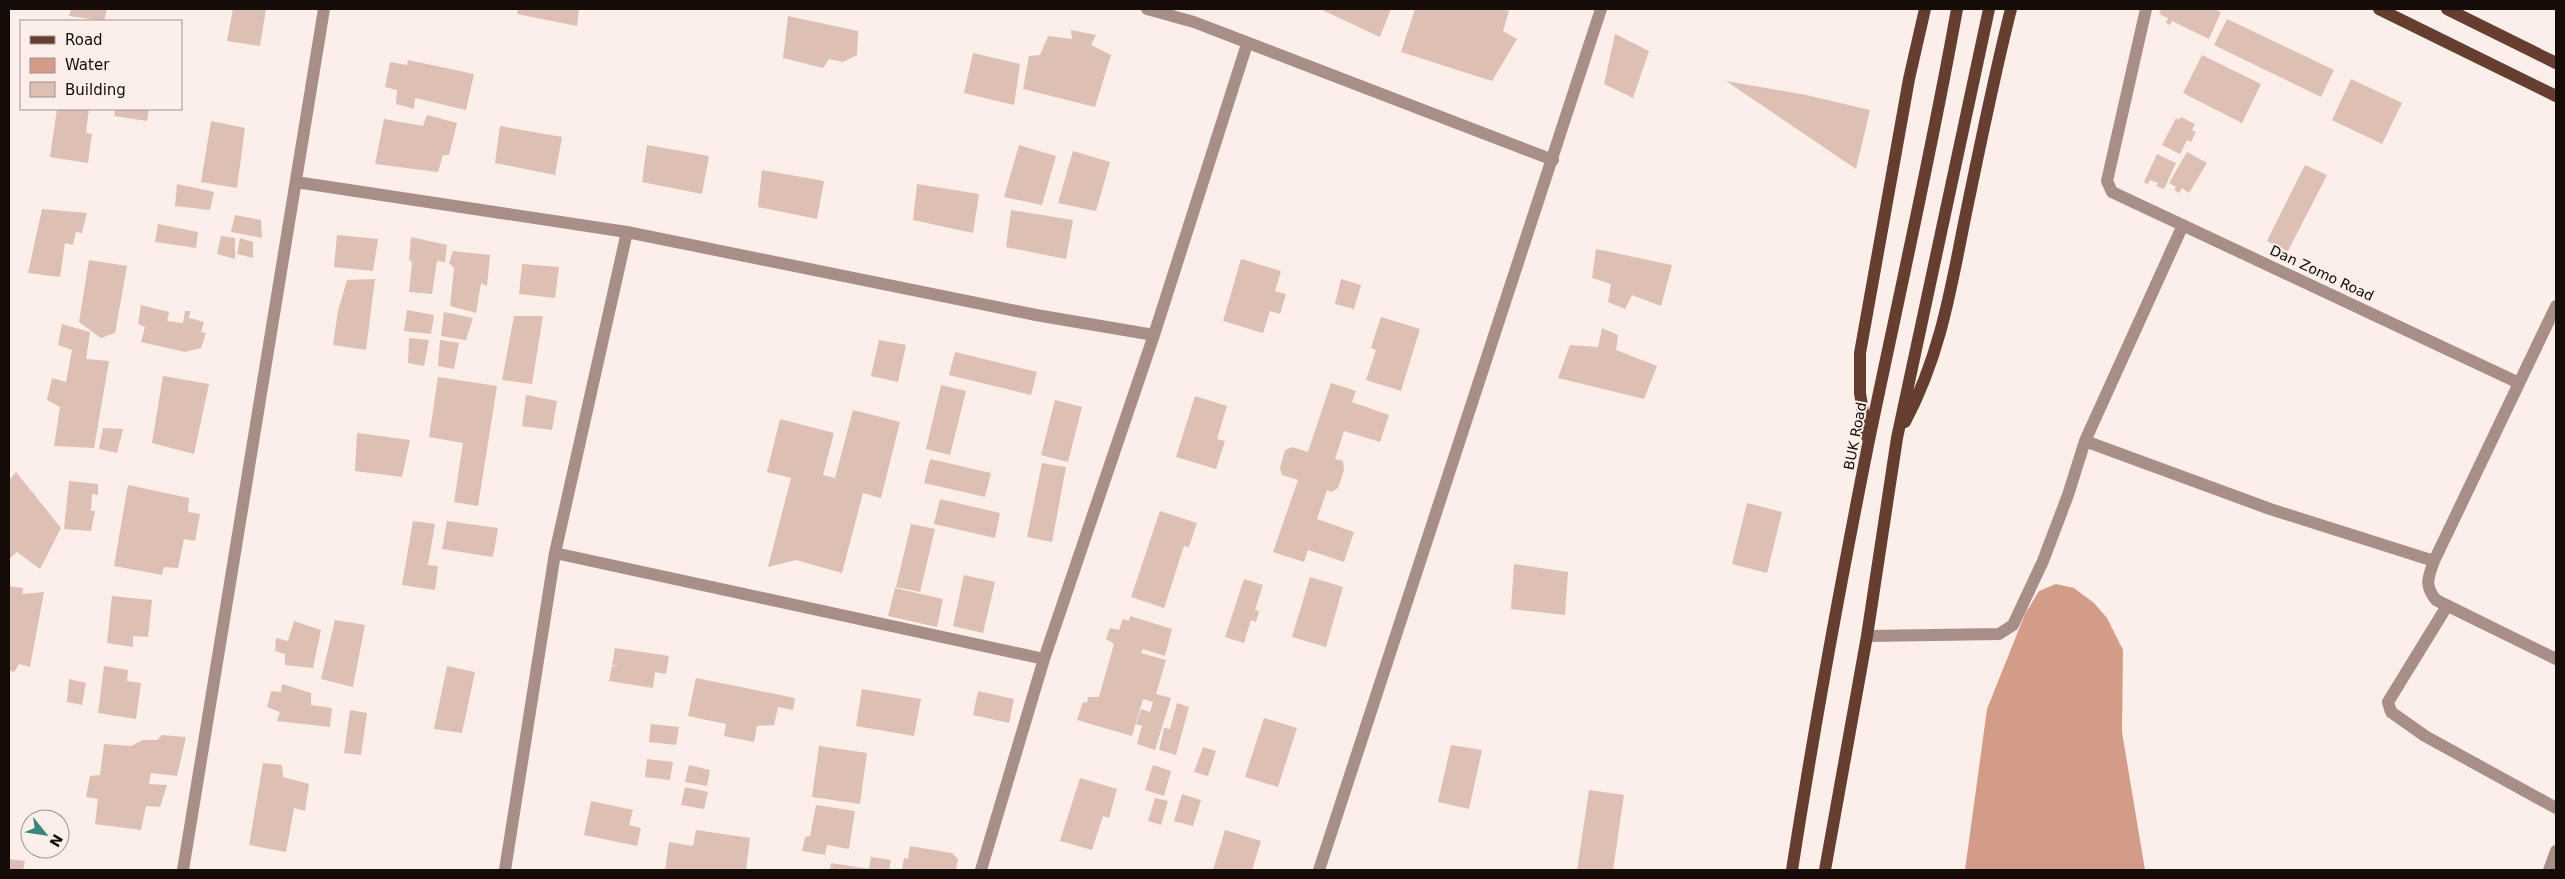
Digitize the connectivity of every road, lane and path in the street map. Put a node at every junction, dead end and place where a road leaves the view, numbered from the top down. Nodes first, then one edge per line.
1 (324, 9) edge
2 (1147, 9) edge
3 (1601, 9) edge
4 (1925, 9) edge
5 (1957, 9) edge
6 (1989, 9) edge
7 (2011, 9) edge
8 (2146, 9) edge
9 (2379, 9) edge
10 (2448, 9) edge
11 (1247, 44) junction
12 (2556, 63) edge
13 (2556, 96) edge
14 (1553, 160) junction
15 (296, 182) junction
16 (2183, 225) junction
17 (627, 232) junction
18 (2556, 306) edge
19 (1154, 335) junction
20 (2519, 383) junction
21 (1897, 438) junction
22 (2085, 441) junction
23 (1868, 447) junction
24 (555, 553) junction
25 (2434, 561) junction
26 (2447, 606) junction
27 (1867, 636) junction
28 (1044, 658) junction
29 (2556, 659) edge
30 (2556, 808) edge
31 (2556, 851) edge
32 (183, 870) edge
33 (505, 870) edge
34 (982, 870) edge
35 (1319, 870) edge
36 (1792, 870) edge
37 (1824, 870) edge
38 (2549, 870) edge

1 - 15 street
2 - 11 street
3 - 14 street
4 - 23 main road
5 - 23 main road, BUK Road
6 - 21 main road
7 - 21 main road
8 - 16 street, Dan Zomo Road
9 - 13 main road
10 - 12 main road
11 - 14 street
11 - 19 street
14 - 35 street
15 - 17 street
15 - 32 street
16 - 20 street, Dan Zomo Road
16 - 22 street
17 - 19 street
17 - 24 street
18 - 20 street
19 - 28 street
20 - 25 street
21 - 27 main road
22 - 25 street
22 - 27 street
23 - 36 main road, BUK Road
24 - 28 street
24 - 33 street
25 - 26 street
26 - 29 street
26 - 30 street
27 - 37 main road
28 - 34 street
31 - 38 street

